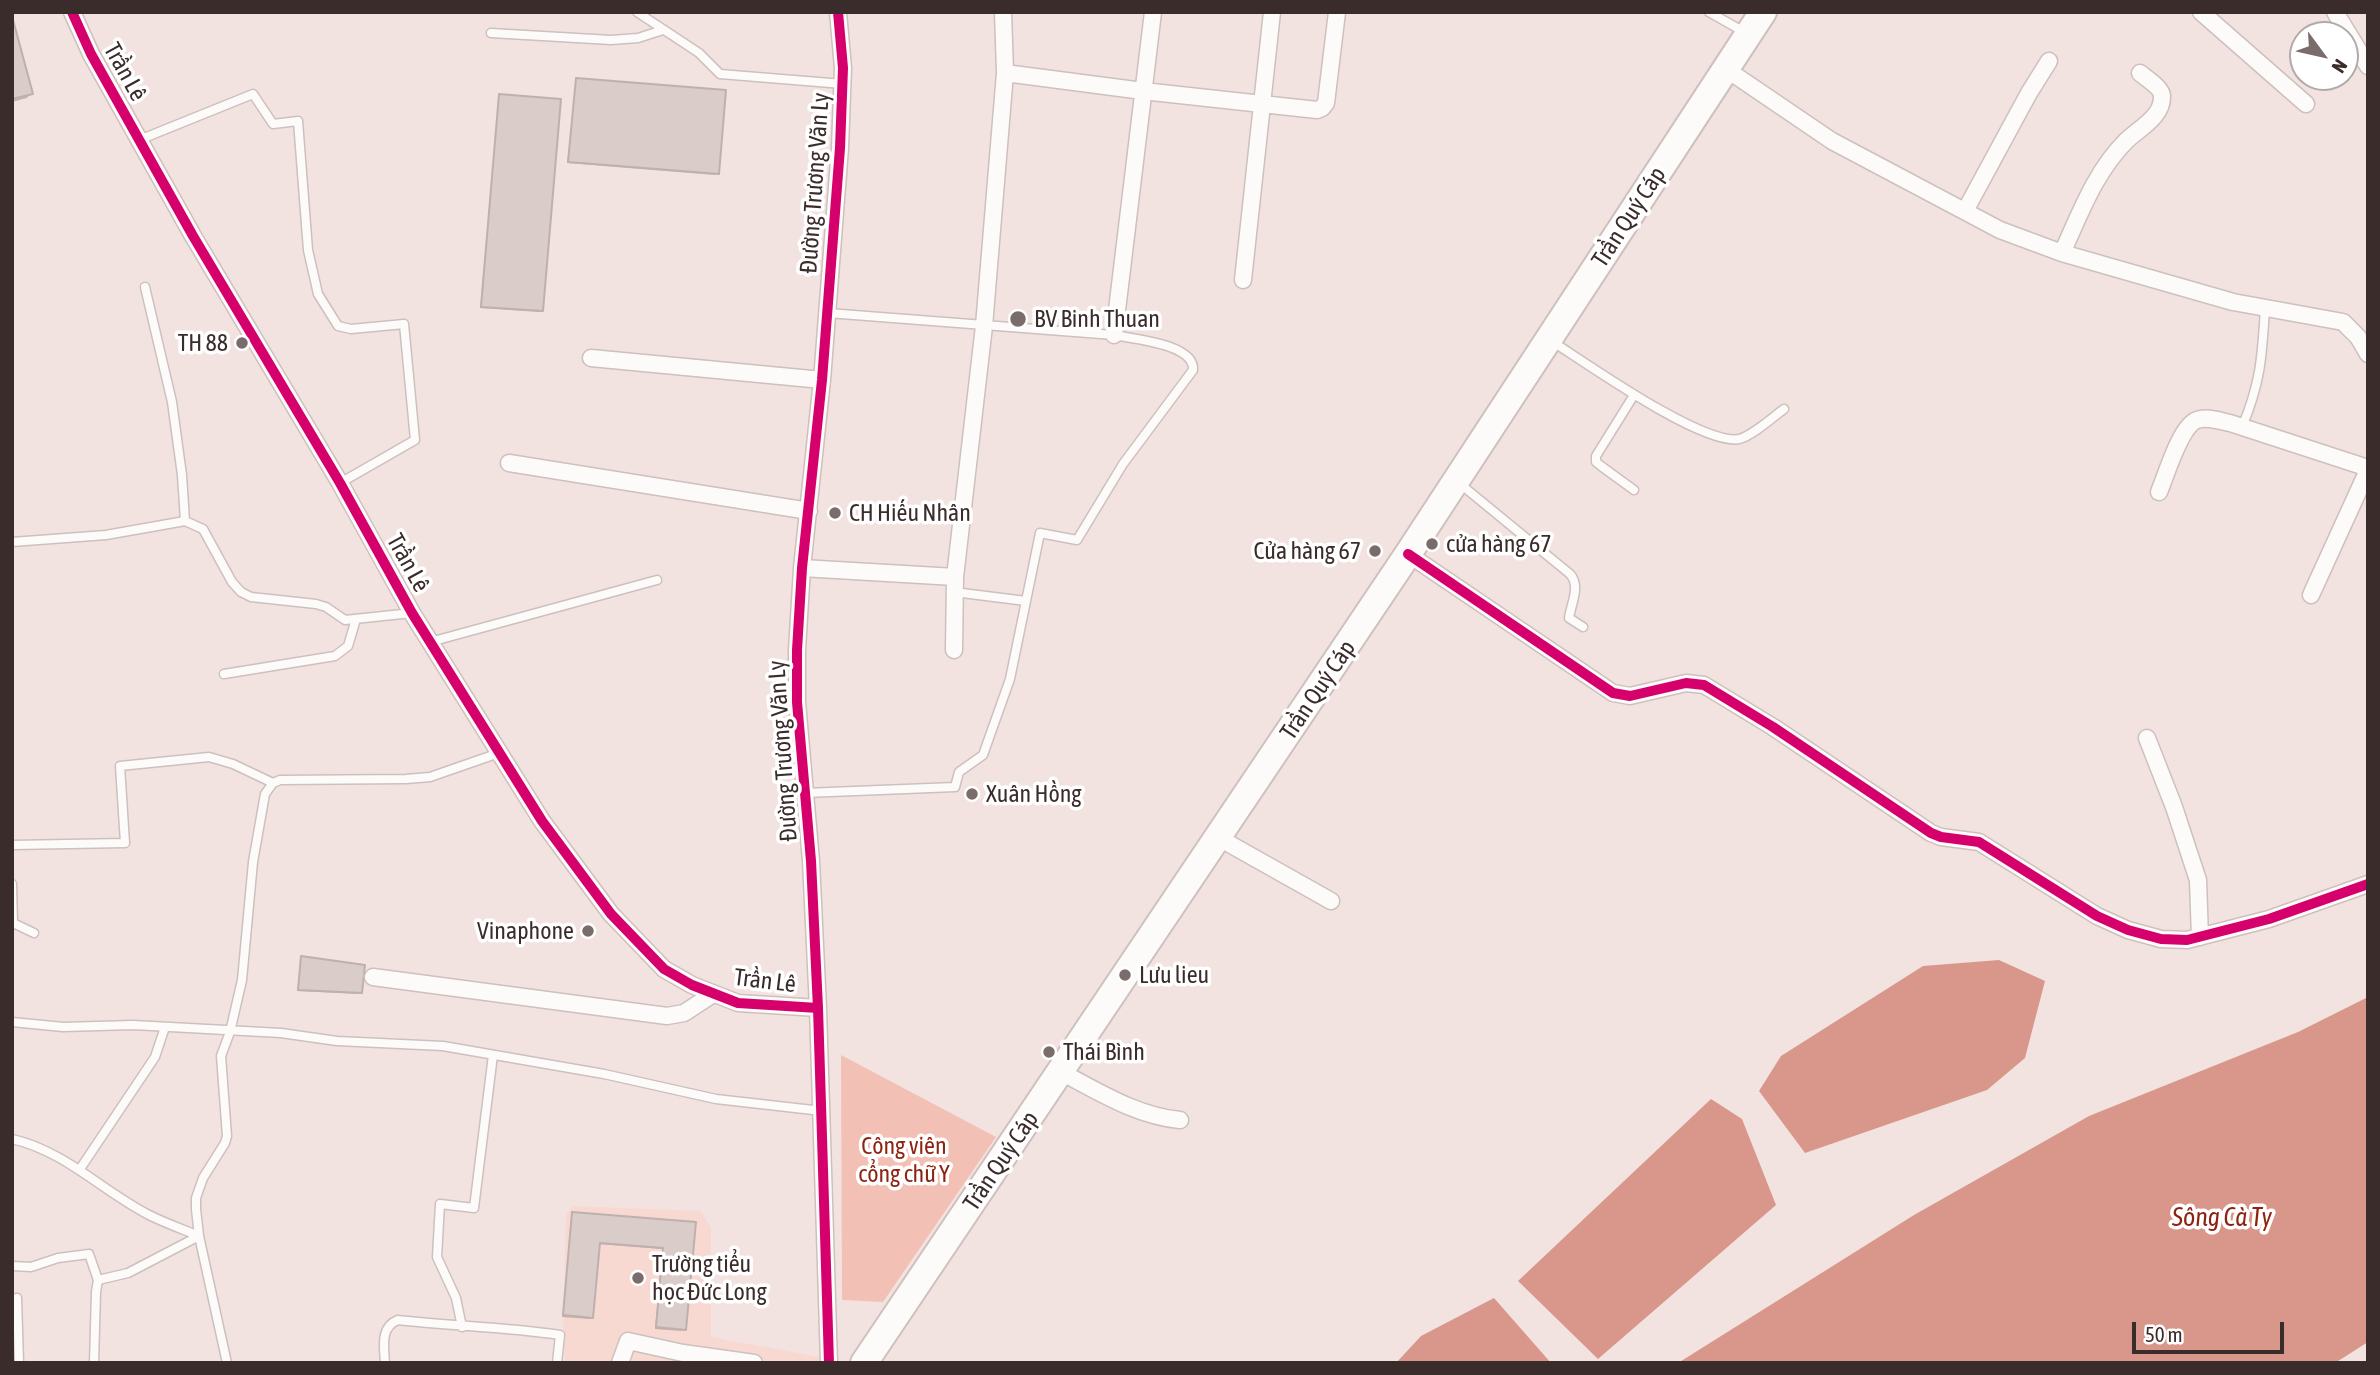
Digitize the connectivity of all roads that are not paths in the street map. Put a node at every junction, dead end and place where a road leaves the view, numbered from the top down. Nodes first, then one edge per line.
1 (72, 12) edge
2 (637, 12) edge
3 (838, 12) edge
4 (1003, 12) edge
5 (1153, 12) edge
6 (1272, 12) edge
7 (1337, 12) edge
8 (1709, 12) edge
9 (2201, 12) edge
10 (2335, 12) edge
11 (1756, 23) edge
12 (663, 30) junction
13 (491, 33) dead end
14 (2049, 61) dead end
15 (2368, 66) edge
16 (1726, 69) junction
17 (1005, 73) junction
18 (2140, 73) dead end
19 (843, 84) junction
20 (1143, 91) junction
21 (1261, 103) junction
22 (2306, 104) dead end
23 (139, 141) junction
24 (1965, 211) junction
25 (2062, 253) junction
26 (1243, 281) dead end
27 (145, 287) dead end
28 (2265, 308) junction
29 (828, 313) junction
30 (984, 326) junction
31 (1114, 335) junction
32 (1549, 339) junction
33 (2368, 354) edge
34 (591, 358) dead end
35 (822, 380) junction
36 (1634, 395) junction
37 (1784, 409) dead end
38 (2242, 427) junction
39 (509, 463) dead end
40 (2368, 469) edge
41 (1457, 481) junction
42 (340, 483) junction
43 (1634, 490) dead end
44 (2160, 492) dead end
45 (808, 511) junction
46 (185, 521) junction
47 (12, 542) edge
48 (1408, 554) junction
49 (802, 568) junction
50 (657, 580) dead end
51 (955, 584) junction
52 (2311, 595) dead end
53 (1026, 601) junction
54 (412, 613) junction
55 (356, 619) junction
56 (1583, 627) dead end
57 (430, 642) junction
58 (954, 650) dead end
59 (224, 674) dead end
60 (2147, 738) dead end
61 (499, 752) junction
62 (273, 783) junction
63 (806, 793) junction
64 (1219, 838) junction
65 (12, 845) edge
66 (12, 884) edge
67 (2368, 884) edge
68 (1331, 901) dead end
69 (13, 914) edge
70 (34, 933) dead end
71 (2200, 937) junction
72 (373, 977) dead end
73 (713, 994) junction
74 (818, 1008) junction
75 (12, 1022) edge
76 (165, 1027) junction
77 (230, 1032) junction
78 (493, 1055) junction
79 (1061, 1072) junction
80 (822, 1111) junction
81 (1181, 1121) dead end
82 (12, 1139) edge
83 (80, 1169) junction
84 (199, 1236) junction
85 (12, 1266) edge
86 (98, 1280) junction
87 (18, 1298) dead end
88 (462, 1327) junction
89 (19, 1363) edge
90 (93, 1363) edge
91 (227, 1363) edge
92 (385, 1363) edge
93 (557, 1363) edge
94 (620, 1363) edge
95 (754, 1363) edge
96 (830, 1363) edge
97 (864, 1363) edge

1 - 23 street, Trần Lê
2 - 12 lane
3 - 19 street, Đường Trương Văn Ly
4 - 17 street
5 - 20 street
6 - 21 street
7 - 21 street
8 - 11 lane
9 - 22 street
10 - 15 street
11 - 16 main road, Trần Quý Cáp
12 - 13 lane
12 - 19 lane
14 - 24 street
16 - 24 street
16 - 32 main road, Trần Quý Cáp
17 - 20 street
17 - 30 street
18 - 25 street
19 - 29 street, Đường Trương Văn Ly
20 - 21 street
20 - 31 street
21 - 26 street
23 - 42 street, Trần Lê
23 - 42 lane
24 - 25 street
25 - 28 street
27 - 46 lane
28 - 33 street
28 - 38 lane
29 - 30 lane
29 - 35 street, Đường Trương Văn Ly
30 - 31 lane
30 - 51 street
31 - 53 lane
32 - 36 lane
32 - 41 main road, Trần Quý Cáp
34 - 35 street
35 - 45 street, Đường Trương Văn Ly
36 - 37 lane
36 - 43 lane
38 - 40 street
38 - 44 street
39 - 45 street
40 - 52 street
41 - 48 main road, Trần Quý Cáp
41 - 56 lane
42 - 54 street, Trần Lê
45 - 49 street, Đường Trương Văn Ly
46 - 47 lane
46 - 55 lane
48 - 64 main road, Trần Quý Cáp
48 - 71 street
49 - 51 street
49 - 63 street, Đường Trương Văn Ly
50 - 57 lane
51 - 53 lane
51 - 58 street
53 - 63 lane
54 - 55 lane
54 - 57 street, Trần Lê
55 - 59 lane
57 - 61 street, Trần Lê
60 - 71 street
61 - 62 lane
61 - 73 street, Trần Lê
62 - 65 lane
62 - 77 lane
63 - 74 street, Đường Trương Văn Ly
64 - 68 street
64 - 79 main road, Trần Quý Cáp
66 - 69 lane
67 - 71 street
69 - 70 lane
72 - 73 street
73 - 74 street, Trần Lê
74 - 80 street, Đường Trương Văn Ly
75 - 76 lane
76 - 77 lane
76 - 83 lane
77 - 78 lane
77 - 84 lane
78 - 80 lane
78 - 88 lane
79 - 81 street
79 - 97 main road, Trần Quý Cáp
80 - 96 street, Đường Trương Văn Ly
82 - 83 lane
83 - 84 lane
84 - 86 lane
84 - 91 lane
85 - 86 lane
86 - 90 lane
87 - 89 lane
88 - 92 lane
88 - 93 lane
94 - 95 street

